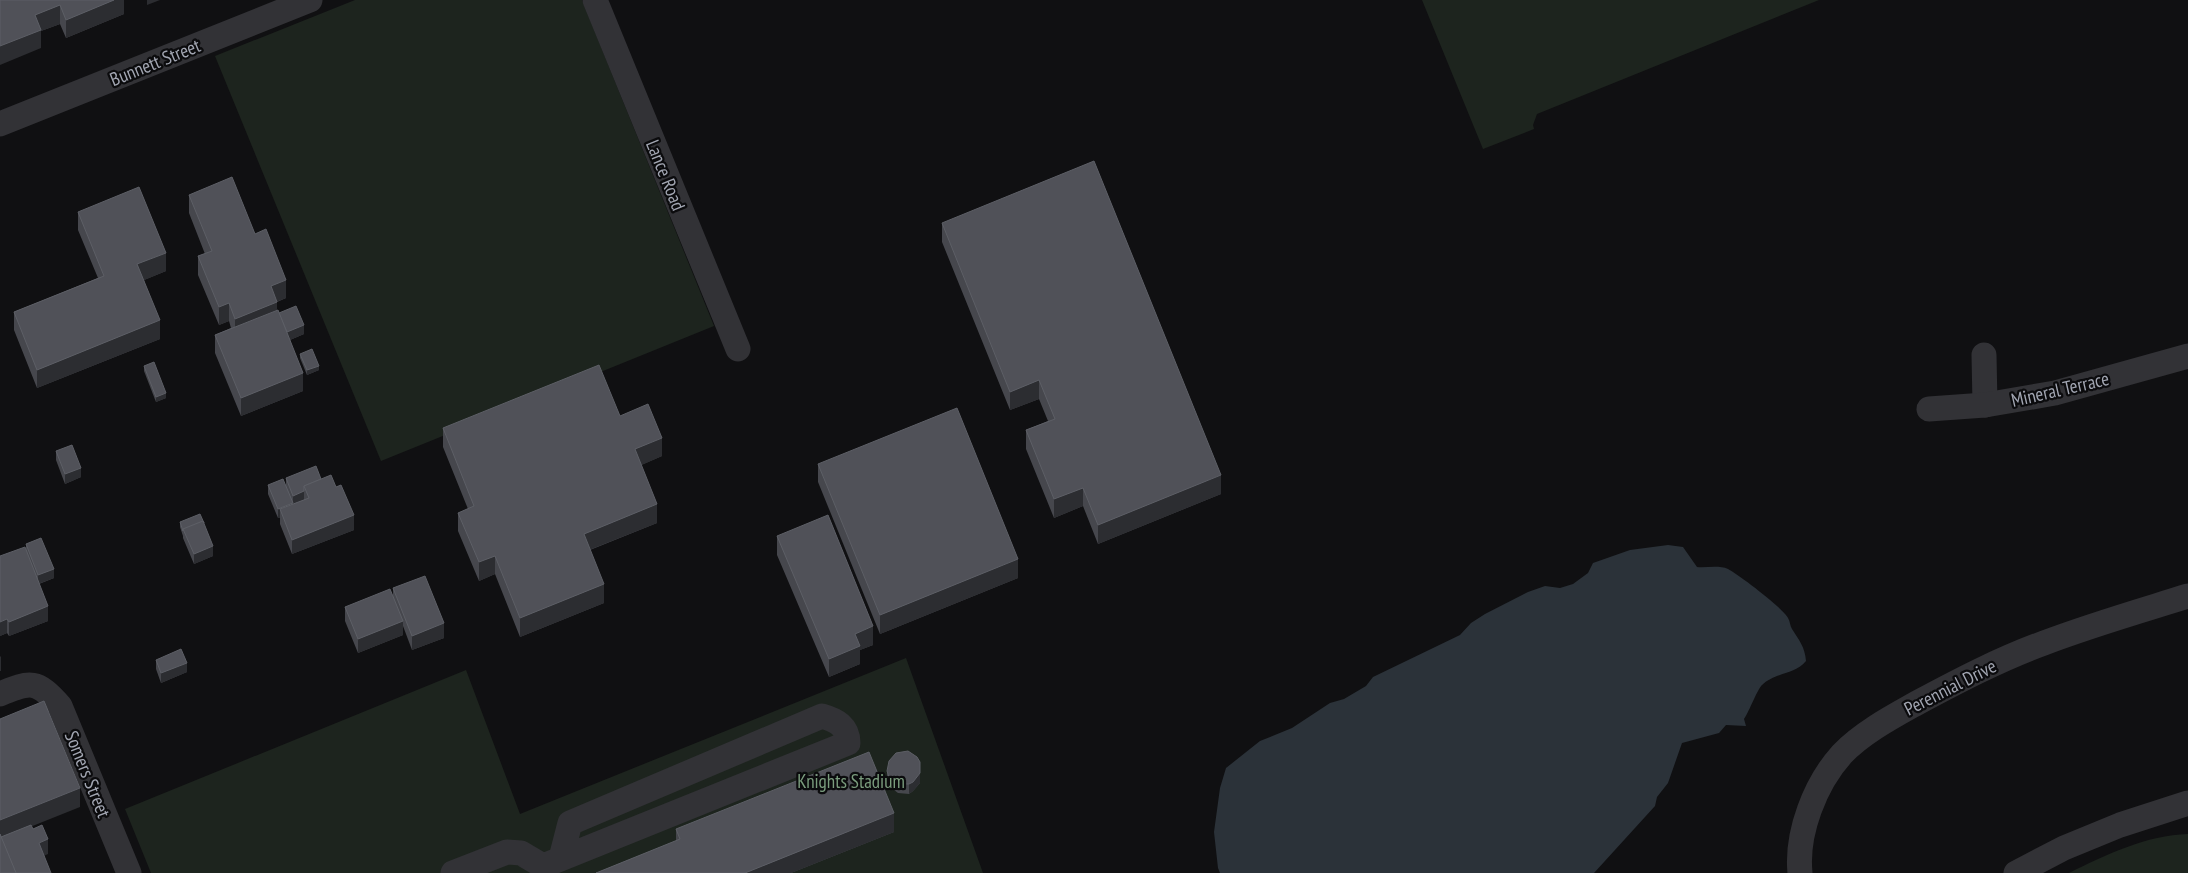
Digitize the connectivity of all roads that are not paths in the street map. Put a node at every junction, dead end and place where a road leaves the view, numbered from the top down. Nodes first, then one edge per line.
1 (310, 0) edge
2 (595, 0) edge
3 (0, 124) edge
4 (738, 349) dead end
5 (1984, 355) dead end
6 (2188, 356) edge
7 (1985, 405) junction
8 (1929, 409) dead end
9 (2188, 596) edge
10 (0, 694) edge
11 (2188, 803) edge
12 (561, 858) junction
13 (129, 873) edge
14 (453, 873) edge
15 (1800, 873) edge
16 (2016, 873) edge

1 - 3 street, Bunnett Street
2 - 4 street, Lance Road
5 - 7 street
6 - 7 street, Mineral Terrace
7 - 8 street, Mineral Terrace
9 - 15 street, Perennial Drive
10 - 13 street, Somers Street
11 - 16 street
12 - 12 street
12 - 14 street

